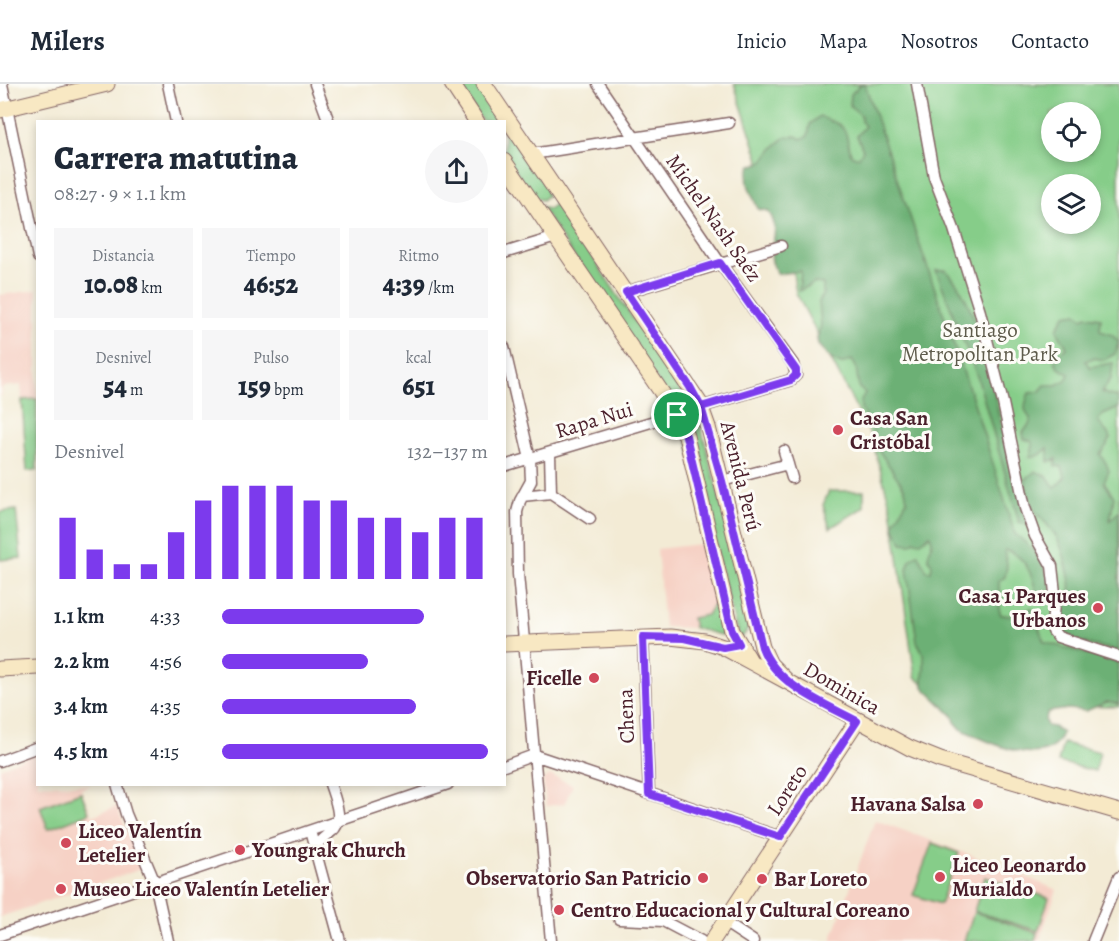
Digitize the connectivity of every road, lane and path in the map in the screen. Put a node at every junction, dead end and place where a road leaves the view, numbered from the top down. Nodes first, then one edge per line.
1 (2, 84) edge
2 (107, 84) edge
3 (168, 84) edge
4 (315, 84) edge
5 (452, 84) edge
6 (484, 84) edge
7 (597, 84) edge
8 (917, 84) edge
9 (3, 109) edge
10 (176, 120) edge
11 (328, 120) edge
12 (476, 120) edge
13 (729, 123) dead end
14 (635, 138) junction
15 (532, 154) junction
16 (506, 164) edge
17 (555, 188) junction
18 (533, 203) junction
19 (35, 230) edge
20 (556, 237) junction
21 (781, 246) dead end
22 (506, 252) edge
23 (720, 263) junction
24 (626, 292) junction
25 (506, 356) edge
26 (796, 375) joint
27 (701, 407) junction
28 (677, 415) junction
29 (784, 451) dead end
30 (550, 453) junction
31 (530, 459) junction
32 (788, 464) junction
33 (506, 465) edge
34 (792, 478) dead end
35 (722, 481) junction
36 (551, 493) junction
37 (522, 496) junction
38 (590, 519) dead end
39 (755, 618) junction
40 (643, 637) junction
41 (525, 643) junction
42 (506, 644) edge
43 (739, 644) junction
44 (723, 647) junction
45 (1119, 657) edge
46 (756, 665) junction
47 (36, 667) edge
48 (0, 669) edge
49 (787, 681) junction
50 (857, 721) junction
51 (36, 748) edge
52 (534, 756) junction
53 (0, 762) edge
54 (506, 765) edge
55 (118, 786) edge
56 (330, 786) edge
57 (442, 786) edge
58 (649, 794) junction
59 (1119, 812) edge
60 (338, 822) junction
61 (310, 831) junction
62 (780, 837) junction
63 (315, 848) junction
64 (1119, 877) edge
65 (155, 883) junction
66 (619, 919) dead end
67 (724, 922) junction
68 (0, 934) edge
69 (168, 941) edge
70 (340, 941) edge
71 (551, 941) edge
72 (701, 941) edge
73 (712, 941) edge
74 (753, 941) edge
75 (1093, 941) edge

1 - 9 street
2 - 9 main road
3 - 10 street
4 - 11 street
5 - 12 main road
6 - 15 main road, Avenida Perú
7 - 14 street, Michel Nash Saéz
8 - 45 street
9 - 19 street
13 - 14 street
14 - 15 street
14 - 23 street, Michel Nash Saéz
15 - 17 main road, Avenida Perú
16 - 18 main road
17 - 18 main road
17 - 24 main road, Avenida Perú
18 - 20 main road
20 - 22 street
20 - 28 main road
21 - 23 street
23 - 24 street
23 - 26 street, Michel Nash Saéz
24 - 27 main road, Avenida Perú
25 - 31 street
26 - 27 street, Rapa Nui
27 - 28 street, Rapa Nui
27 - 35 main road, Avenida Perú
28 - 30 street, Rapa Nui
28 - 43 main road
29 - 32 street
30 - 31 street, Rapa Nui
30 - 36 street
31 - 33 street, Rapa Nui
31 - 37 street
32 - 34 street
32 - 35 street
35 - 39 main road, Avenida Perú
36 - 37 street
36 - 38 street
37 - 41 street
39 - 43 main road
39 - 49 main road, Avenida Perú
40 - 41 main road, Dominica
40 - 44 main road, Dominica
40 - 58 street, Chena
41 - 42 main road, Dominica
41 - 52 street
43 - 44 main road
43 - 46 main road
44 - 46 main road, Dominica
46 - 49 main road, Dominica
47 - 48 main road
49 - 50 main road, Dominica
50 - 59 main road, Dominica
50 - 62 main road, Loreto
51 - 53 street
52 - 54 street
52 - 58 street
52 - 71 street
55 - 65 street
56 - 60 street
57 - 60 street
58 - 62 street
60 - 61 street
60 - 63 street
61 - 63 street
61 - 65 street
62 - 67 main road, Loreto
63 - 70 street
64 - 75 street
65 - 68 street
65 - 69 street
66 - 72 street
67 - 73 main road, Loreto
67 - 74 street

